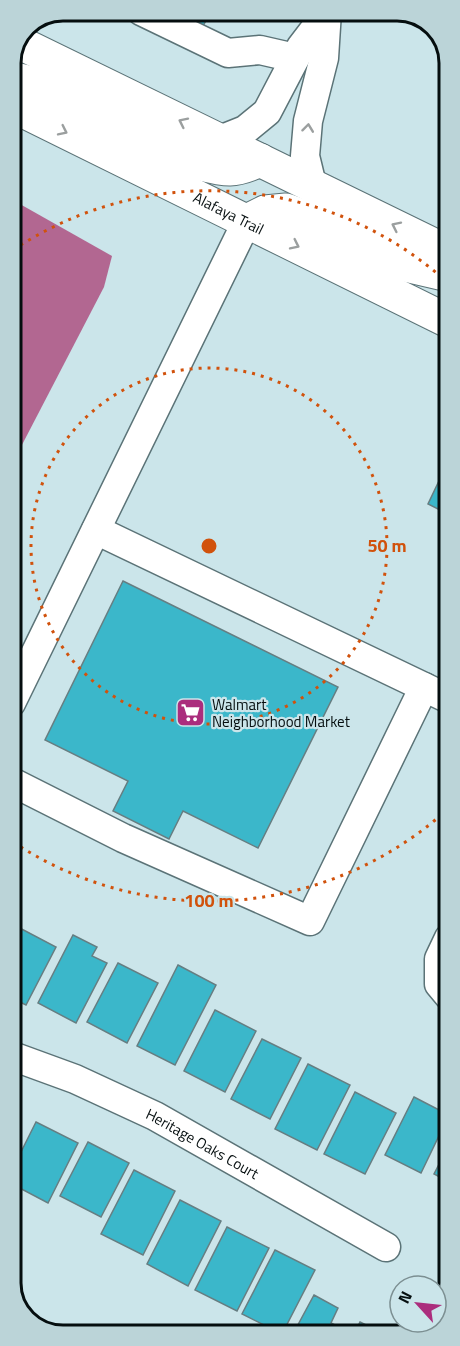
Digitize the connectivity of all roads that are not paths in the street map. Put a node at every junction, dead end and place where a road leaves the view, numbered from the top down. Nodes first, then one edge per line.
1 (162, 21) edge
2 (321, 21) edge
3 (326, 21) edge
4 (25, 45) edge
5 (295, 58) junction
6 (21, 80) edge
7 (21, 110) edge
8 (220, 140) junction
9 (260, 160) junction
10 (312, 185) junction
11 (247, 221) junction
12 (439, 248) edge
13 (439, 273) edge
14 (439, 317) edge
15 (96, 530) junction
16 (21, 683) edge
17 (436, 693) edge
18 (21, 787) edge
19 (439, 959) edge
20 (439, 984) edge
21 (21, 1059) edge
22 (386, 1247) dead end

1 - 5 street
2 - 5 street
10 -> 3 street
8 -> 4 main road
5 - 8 street
6 - 9 main road
7 -> 11 main road, Alafaya Trail
8 - 9 main road
9 - 10 main road
12 -> 10 main road
11 - 13 main road
11 -> 14 main road, Alafaya Trail
11 - 15 street
15 - 16 street
15 - 17 street
17 - 18 street
19 - 20 street
21 - 22 street, Heritage Oaks Court

